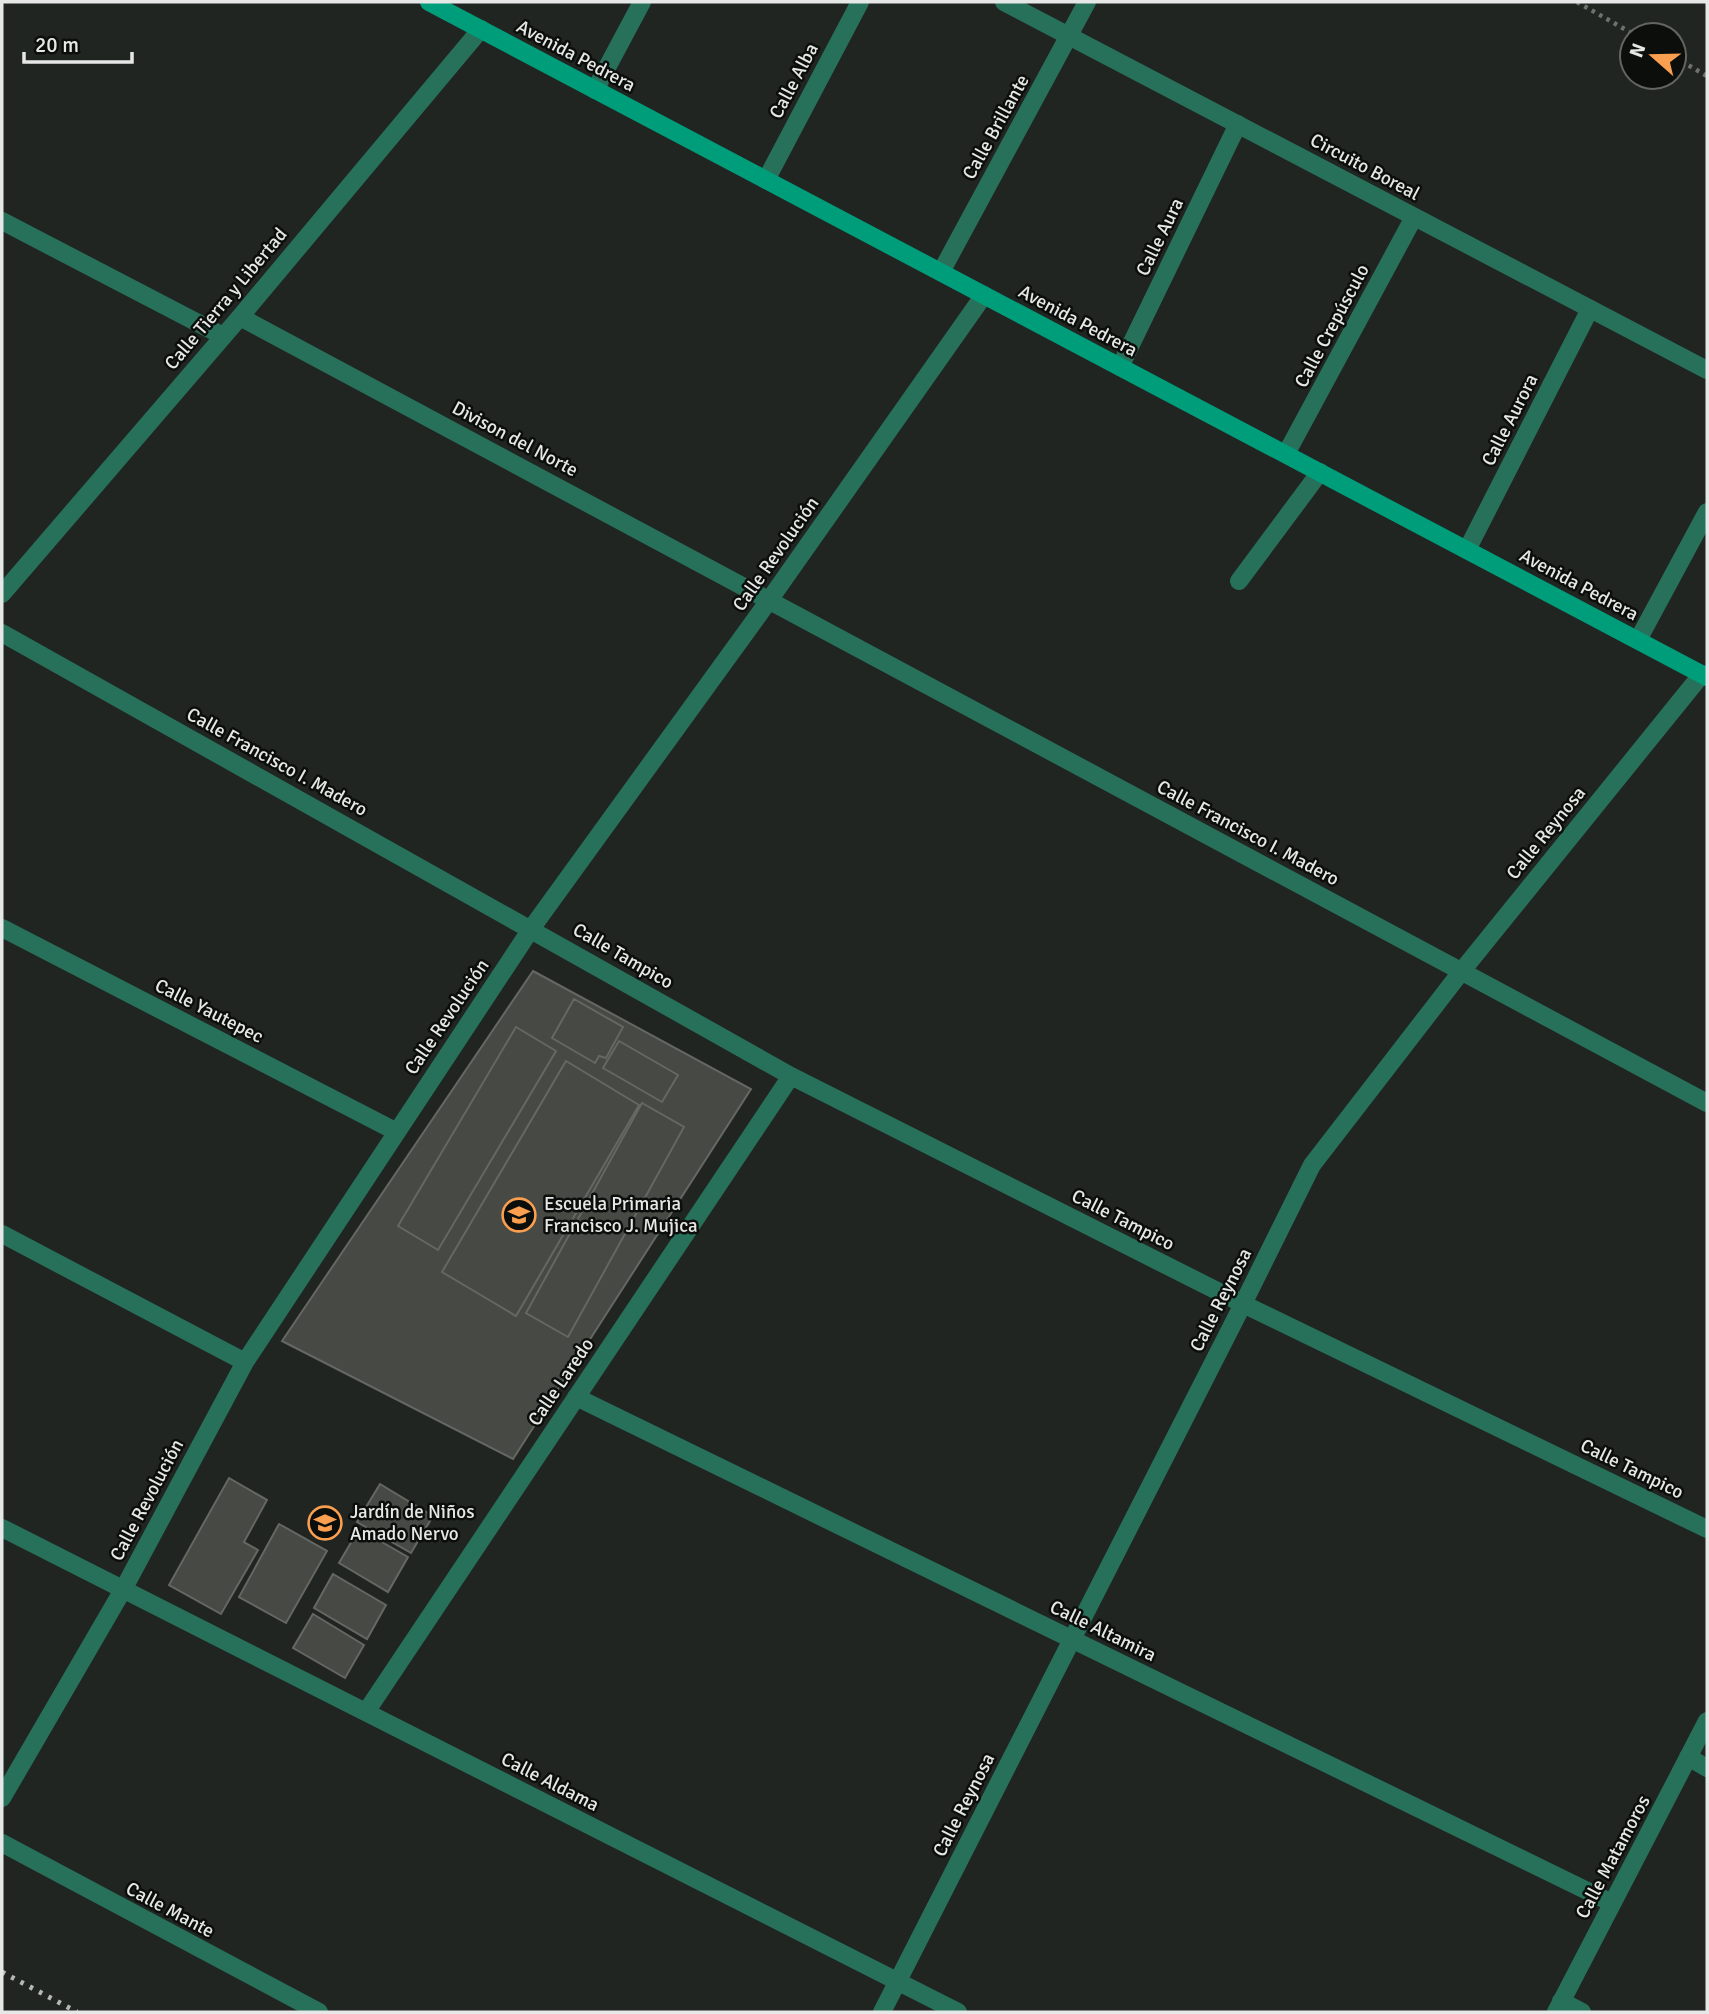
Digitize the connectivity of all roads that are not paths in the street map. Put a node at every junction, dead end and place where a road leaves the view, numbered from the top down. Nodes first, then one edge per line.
1 (429, 2) edge
2 (642, 2) edge
3 (860, 2) edge
4 (1004, 2) edge
5 (1087, 2) edge
6 (481, 29) junction
7 (1070, 36) junction
8 (595, 90) junction
9 (1238, 124) junction
10 (766, 180) junction
11 (1414, 216) junction
12 (2, 221) edge
13 (941, 272) junction
14 (984, 295) junction
15 (1590, 309) junction
16 (240, 317) junction
17 (222, 336) junction
18 (1120, 367) junction
19 (1707, 370) edge
20 (1286, 454) junction
21 (1320, 472) junction
22 (1707, 512) edge
23 (1466, 550) junction
24 (1239, 580) dead end
25 (2, 594) edge
26 (770, 599) junction
27 (2, 633) edge
28 (1638, 640) junction
29 (1704, 675) edge
30 (2, 929) edge
31 (531, 929) junction
32 (1461, 972) junction
33 (792, 1076) junction
34 (1707, 1104) edge
35 (397, 1132) junction
36 (2, 1234) edge
37 (1243, 1304) junction
38 (245, 1362) junction
39 (576, 1397) junction
40 (2, 1528) edge
41 (1707, 1529) edge
42 (124, 1588) junction
43 (1072, 1639) junction
44 (366, 1712) junction
45 (1707, 1721) edge
46 (1688, 1757) junction
47 (1707, 1768) edge
48 (2, 1798) edge
49 (2, 1843) edge
50 (1612, 1903) junction
51 (898, 1982) junction
52 (1558, 2007) edge
53 (319, 2012) edge
54 (882, 2012) edge
55 (958, 2012) edge
56 (1582, 2012) edge

1 - 6 street, Avenida Pedrera
2 - 8 street
3 - 10 street, Calle Alba
4 - 7 street, Circuito Boreal
5 - 7 street, Calle Brillante
6 - 8 street, Avenida Pedrera
6 - 16 street, Calle Tierra y Libertad
7 - 9 street, Circuito Boreal
7 - 13 street, Calle Brillante
8 - 10 street, Avenida Pedrera
9 - 11 street, Circuito Boreal
9 - 18 street, Calle Aura
10 - 13 street, Avenida Pedrera
11 - 15 street, Circuito Boreal
11 - 20 street, Calle Crepúsculo
12 - 17 street
13 - 14 street, Avenida Pedrera
14 - 18 street, Avenida Pedrera
14 - 26 street, Calle Revolución
15 - 19 street, Circuito Boreal
15 - 23 street, Calle Aurora
16 - 17 street, Calle Tierra y Libertad
16 - 26 street, Divison del Norte
17 - 25 street, Calle Tierra y Libertad
18 - 20 street, Avenida Pedrera
20 - 21 street, Avenida Pedrera
21 - 23 street, Avenida Pedrera
21 - 24 street
22 - 28 street
23 - 28 street, Avenida Pedrera
26 - 31 street, Calle Revolución
26 - 32 street, Calle Francisco I. Madero
27 - 31 street, Calle Francisco I. Madero
28 - 29 street, Avenida Pedrera
29 - 32 street, Calle Reynosa
30 - 35 street, Calle Yautepec
31 - 33 street, Calle Tampico
31 - 35 street, Calle Revolución
32 - 34 street, Calle Francisco I. Madero
32 - 37 street, Calle Reynosa
33 - 37 street, Calle Tampico
33 - 39 street, Calle Laredo
35 - 38 street, Calle Revolución
36 - 38 street
37 - 41 street, Calle Tampico
37 - 43 street, Calle Reynosa
38 - 42 street, Calle Revolución
39 - 43 street, Calle Altamira
39 - 44 street, Calle Laredo
40 - 42 street, Calle Aldama
42 - 44 street, Calle Aldama
42 - 48 street, Calle Revolución
43 - 50 street, Calle Altamira
43 - 51 street, Calle Reynosa
44 - 51 street, Calle Aldama
45 - 46 street, Calle Matamoros
46 - 47 street
46 - 50 street, Calle Matamoros
49 - 53 street, Calle Mante
50 - 52 street, Calle Matamoros
51 - 54 street, Calle Reynosa
51 - 55 street, Calle Aldama
52 - 56 street

